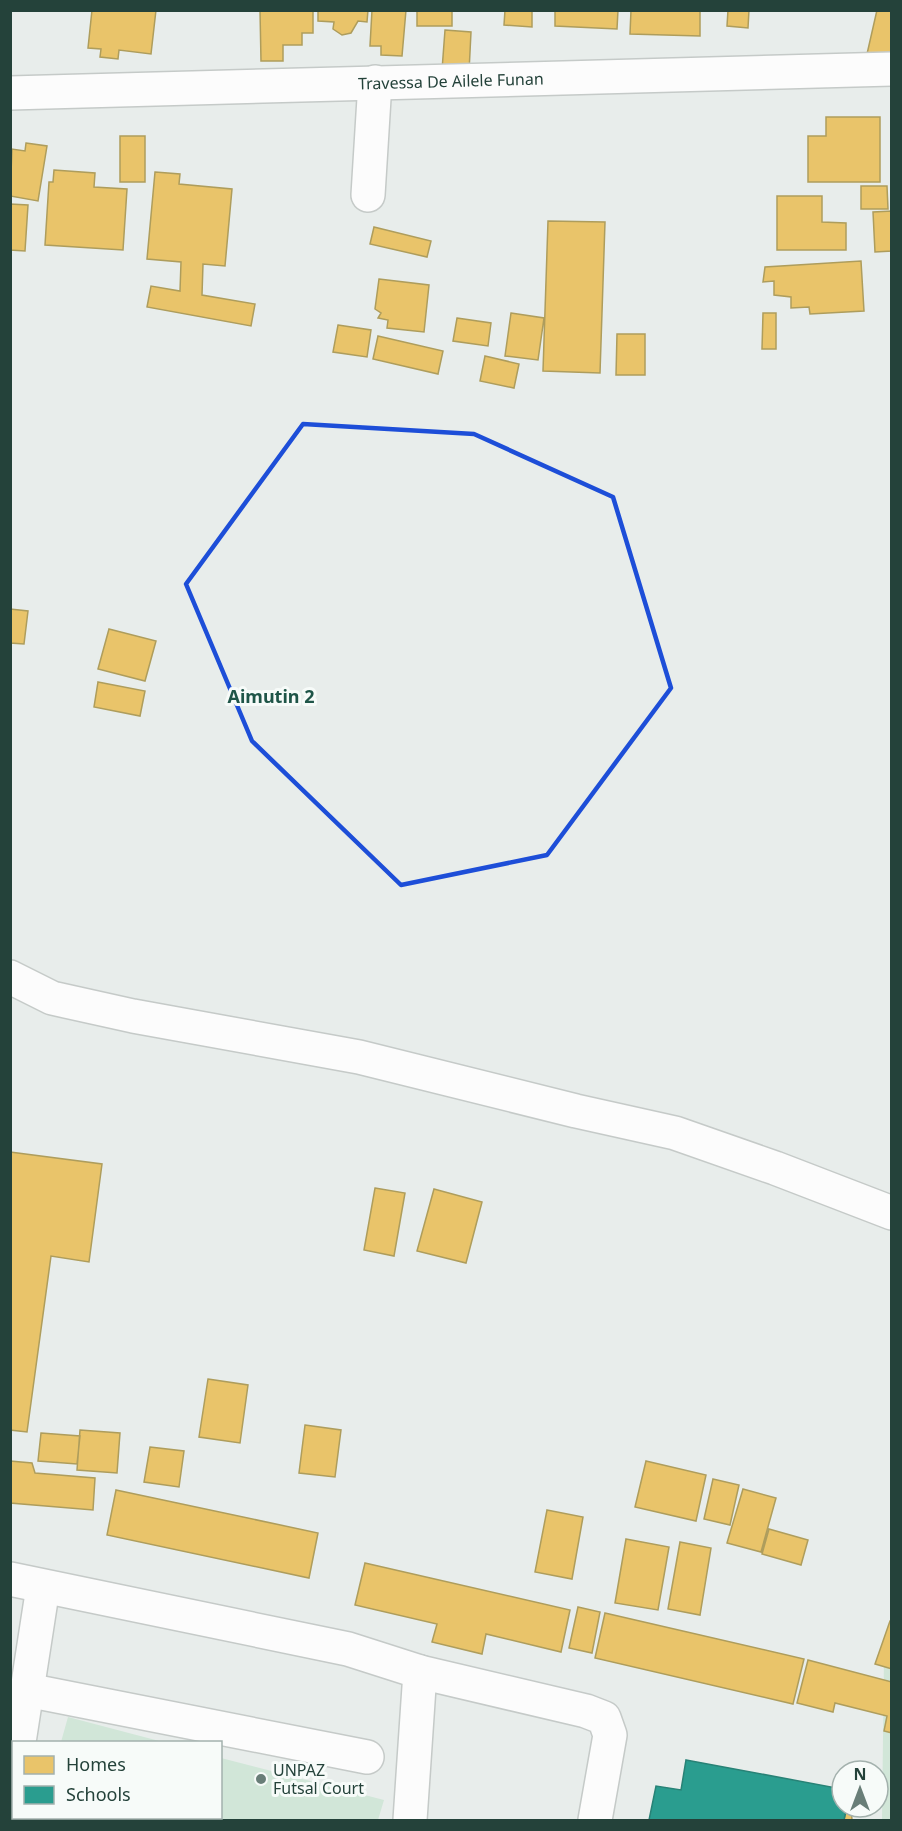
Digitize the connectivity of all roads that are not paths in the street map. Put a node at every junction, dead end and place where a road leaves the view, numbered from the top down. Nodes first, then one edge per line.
1 (891, 69) edge
2 (375, 82) junction
3 (10, 93) edge
4 (368, 195) dead end
5 (10, 977) edge
6 (891, 1213) edge
7 (10, 1579) edge
8 (43, 1587) junction
9 (420, 1672) junction
10 (27, 1690) junction
11 (19, 1741) edge
12 (367, 1757) dead end
13 (410, 1821) edge
14 (595, 1821) edge

1 - 2 street, Travessa De Ailele Funan
2 - 3 street, Travessa De Ailele Funan
2 - 4 street
5 - 6 street
7 - 8 street
8 - 9 street
8 - 10 street
9 - 13 street
9 - 14 street
10 - 11 street
10 - 12 street

